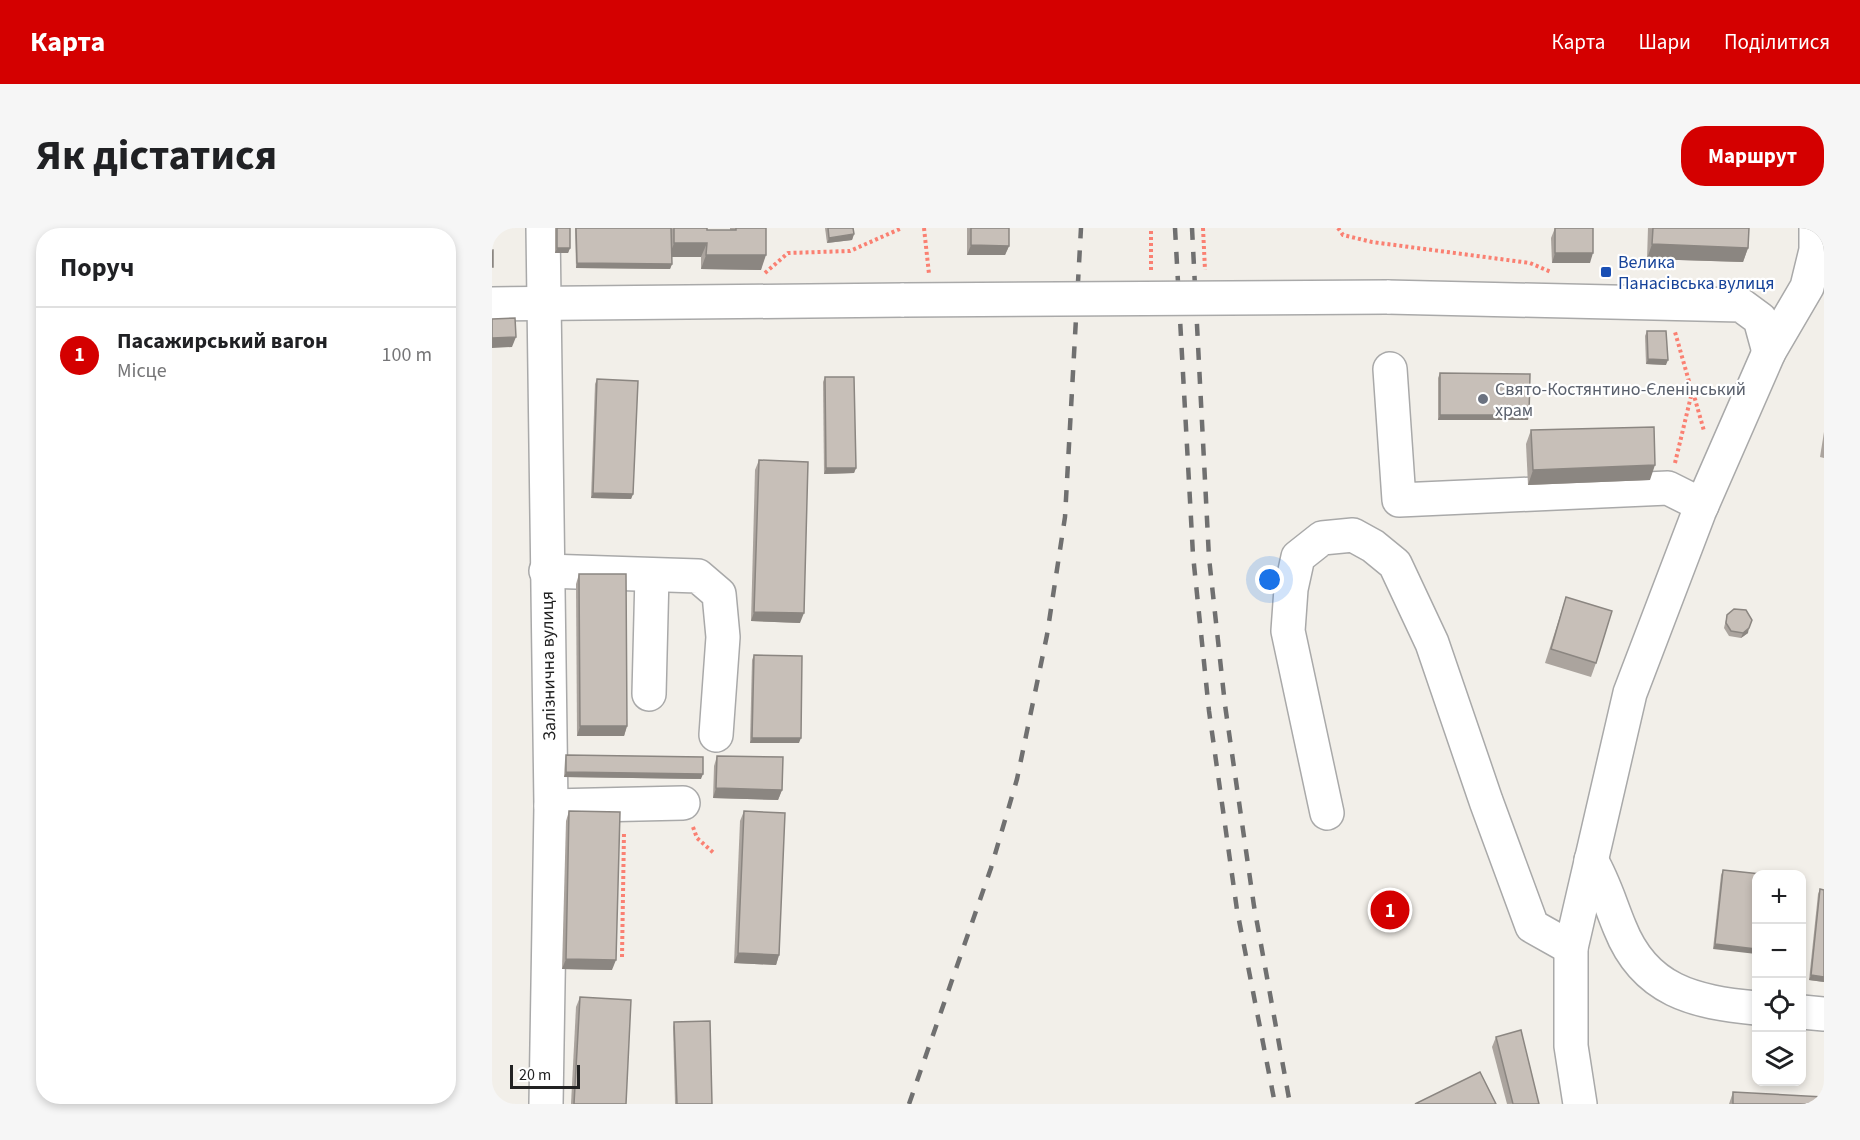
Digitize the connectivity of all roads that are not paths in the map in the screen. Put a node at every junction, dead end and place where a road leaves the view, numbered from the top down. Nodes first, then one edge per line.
1 (543, 228) edge
2 (1816, 228) edge
3 (1816, 288) edge
4 (545, 303) junction
5 (492, 304) edge
6 (1741, 305) junction
7 (1768, 352) junction
8 (1390, 369) dead end
9 (1702, 505) junction
10 (546, 571) junction
11 (652, 575) junction
12 (649, 694) dead end
13 (716, 735) dead end
14 (683, 803) dead end
15 (551, 806) junction
16 (1327, 813) dead end
17 (1591, 860) junction
18 (1571, 948) junction
19 (1752, 1008) edge
20 (1806, 1012) edge
21 (1824, 1014) edge
22 (546, 1104) edge
23 (1580, 1104) edge

1 - 4 street, Залізнична вулиця
2 - 3 street
3 - 6 street
3 - 7 street
4 - 5 street
4 - 6 street, bridge
4 - 10 street, Залізнична вулиця
6 - 7 street
7 - 9 street
8 - 9 street
9 - 17 street
10 - 11 street
10 - 15 street, Залізнична вулиця
11 - 12 street
11 - 13 street
14 - 15 street
15 - 22 street, Залізнична вулиця
16 - 18 street
17 - 18 street
17 - 19 street
18 - 23 street
20 - 21 street

